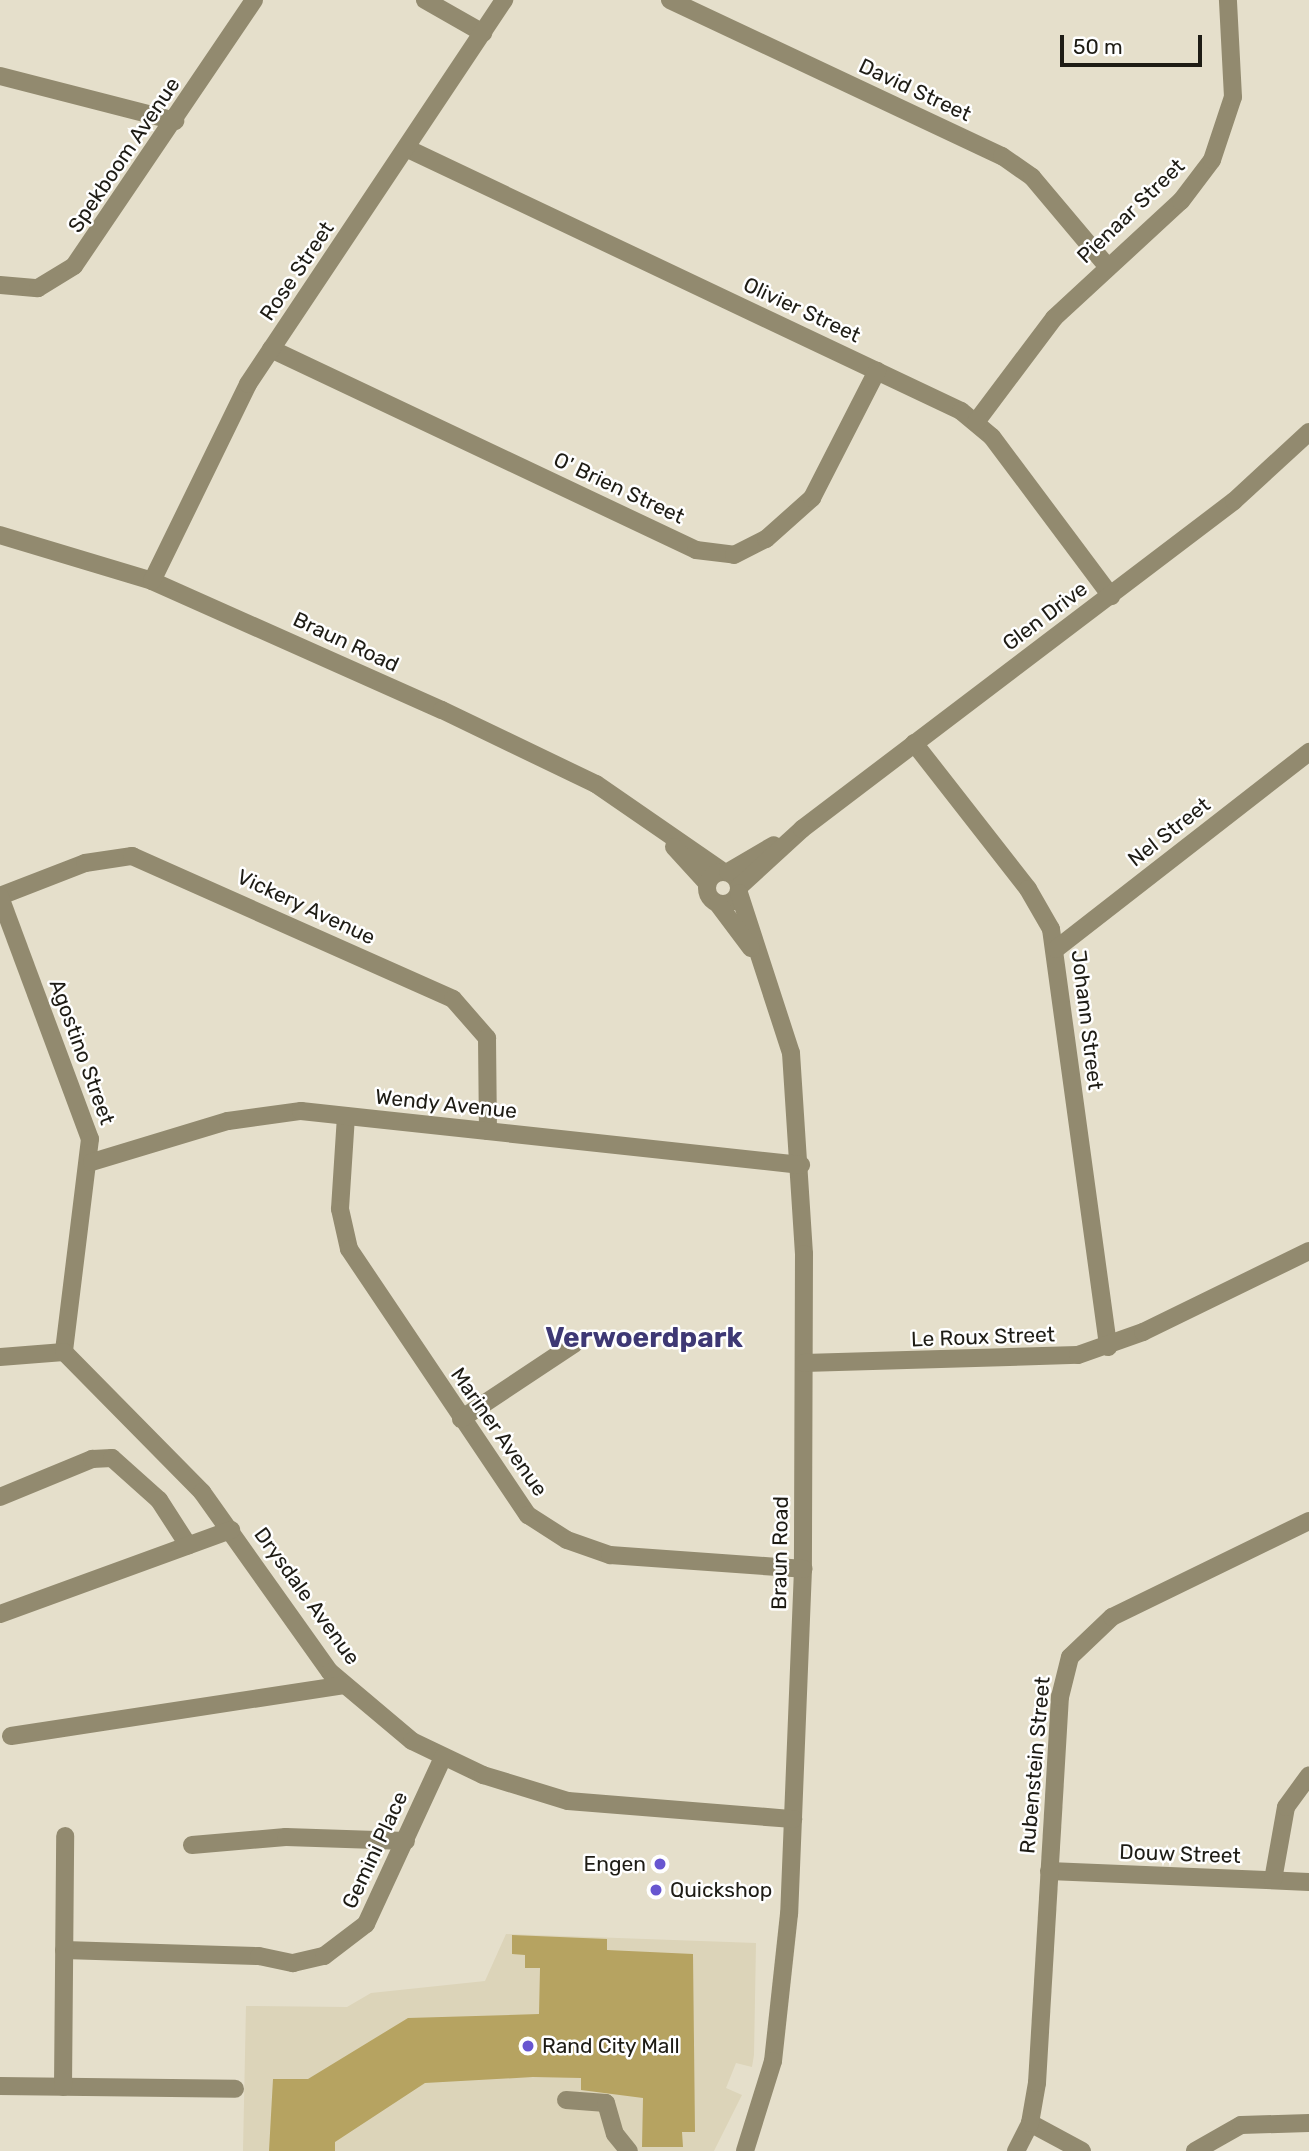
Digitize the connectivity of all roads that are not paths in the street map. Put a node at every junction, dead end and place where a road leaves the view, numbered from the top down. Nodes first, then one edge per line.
1 (254, 0) edge
2 (425, 0) edge
3 (504, 0) edge
4 (670, 0) edge
5 (1228, 0) edge
6 (483, 33) junction
7 (0, 76) edge
8 (175, 121) junction
9 (406, 148) junction
10 (1107, 266) junction
11 (0, 285) edge
12 (271, 349) junction
13 (877, 370) junction
14 (976, 422) junction
15 (1309, 432) edge
16 (0, 535) edge
17 (152, 581) junction
18 (1111, 596) junction
19 (914, 743) junction
20 (1309, 752) edge
21 (657, 827) junction
22 (802, 829) junction
23 (725, 872) junction
24 (707, 883) junction
25 (739, 890) junction
26 (0, 897) edge
27 (718, 904) junction
28 (1056, 949) junction
29 (759, 959) junction
30 (346, 1116) junction
31 (488, 1131) junction
32 (92, 1162) junction
33 (801, 1165) junction
34 (1309, 1251) edge
35 (574, 1344) dead end
36 (1108, 1347) junction
37 (64, 1352) junction
38 (0, 1357) edge
39 (804, 1363) junction
40 (461, 1419) junction
41 (0, 1497) edge
42 (1309, 1521) edge
43 (231, 1530) junction
44 (188, 1545) junction
45 (803, 1569) junction
46 (0, 1614) edge
47 (344, 1685) junction
48 (11, 1736) dead end
49 (443, 1757) junction
50 (1309, 1775) edge
51 (793, 1819) junction
52 (65, 1836) dead end
53 (406, 1841) junction
54 (192, 1845) dead end
55 (1049, 1871) junction
56 (1273, 1880) junction
57 (1309, 1882) edge
58 (64, 1951) junction
59 (0, 2086) edge
60 (63, 2087) junction
61 (234, 2089) dead end
62 (566, 2100) dead end
63 (1030, 2123) junction
64 (1309, 2123) edge
65 (745, 2150) edge
66 (629, 2151) edge
67 (1016, 2151) edge
68 (1082, 2151) edge
69 (1195, 2151) edge

1 - 8 street, Spekboom Avenue
2 - 6 street
3 - 6 street, Rose Street
4 - 10 street, David Street
5 - 10 street, Pienaar Street
6 - 9 street, Rose Street
7 - 8 street
8 - 11 street, Spekboom Avenue
9 - 12 street, Rose Street
9 - 13 street, Olivier Street
10 - 14 street, Pienaar Street
12 - 13 street, O' Brien Street
12 - 17 street, Rose Street
13 - 14 street, Olivier Street
14 - 18 street, Olivier Street
15 - 18 street, Glen Drive
16 - 17 street, Braun Road
17 - 21 street, Braun Road
18 - 19 street, Glen Drive
19 - 22 street, Glen Drive
19 - 28 street, Johann Street
20 - 28 street, Nel Street
21 - 23 street, Braun Road
21 - 24 street, Braun Road
22 - 23 street, Glen Drive
22 - 25 street, Glen Drive
23 - 24 street, Glen Drive
23 - 25 street, Braun Road
24 - 27 street, Braun Road
25 - 27 street, Glen Drive
25 - 29 street, Braun Road
26 - 31 street, Vickery Avenue
26 - 32 street, Agostino Street
27 - 29 street, Braun Road
28 - 36 street, Johann Street
29 - 33 street, Braun Road
30 - 31 street, Wendy Avenue
30 - 32 street, Wendy Avenue
30 - 40 street, Mariner Avenue
31 - 33 street, Wendy Avenue
32 - 37 street, Agostino Street
33 - 39 street, Braun Road
34 - 36 street, Le Roux Street
35 - 40 street
36 - 39 street, Le Roux Street
37 - 38 street
37 - 43 street, Drysdale Avenue
39 - 45 street, Braun Road
40 - 45 street, Mariner Avenue
41 - 44 street
42 - 55 street, Rubenstein Street
43 - 44 street
43 - 47 street, Drysdale Avenue
44 - 46 street
45 - 51 street, Braun Road
47 - 48 street
47 - 49 street, Drysdale Avenue
49 - 51 street, Drysdale Avenue
49 - 53 street, Gemini Place
50 - 56 street
51 - 65 street, Braun Road
52 - 58 street
53 - 54 street
53 - 58 street, Gemini Place
55 - 56 street, Douw Street
55 - 63 street, Rubenstein Street
56 - 57 street, Douw Street
58 - 60 street
59 - 60 street
60 - 61 street
62 - 66 street
63 - 67 street, Rubenstein Street
63 - 68 street
64 - 69 street

